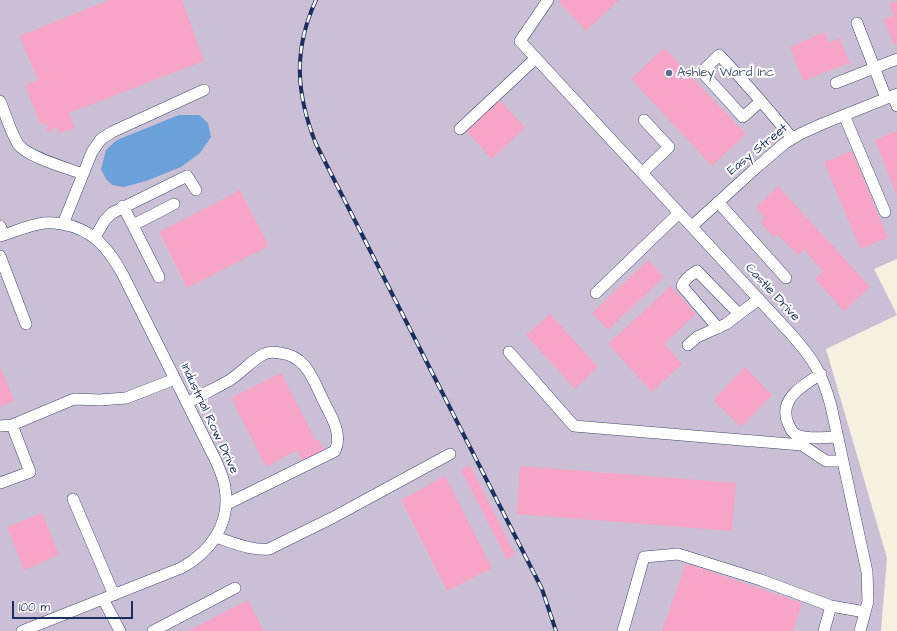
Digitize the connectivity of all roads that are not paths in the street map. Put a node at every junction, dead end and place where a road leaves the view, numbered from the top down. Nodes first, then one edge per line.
1 (548, 0) edge
2 (857, 23) dead end
3 (536, 58) junction
4 (897, 58) edge
5 (874, 68) junction
6 (836, 83) dead end
7 (204, 90) dead end
8 (892, 96) edge
9 (0, 101) edge
10 (761, 101) junction
11 (897, 106) edge
12 (844, 115) junction
13 (644, 120) dead end
14 (460, 129) dead end
15 (792, 138) junction
16 (642, 173) junction
17 (83, 174) junction
18 (196, 190) dead end
19 (718, 202) junction
20 (174, 204) dead end
21 (123, 206) junction
22 (679, 212) junction
23 (884, 212) dead end
24 (63, 224) junction
25 (133, 225) junction
26 (692, 226) junction
27 (1, 232) edge
28 (95, 237) junction
29 (0, 256) edge
30 (159, 277) dead end
31 (786, 278) dead end
32 (596, 293) dead end
33 (759, 299) junction
34 (739, 314) junction
35 (26, 324) dead end
36 (718, 328) junction
37 (688, 345) dead end
38 (509, 352) dead end
39 (820, 374) junction
40 (175, 379) junction
41 (187, 403) junction
42 (12, 424) junction
43 (0, 426) edge
44 (838, 437) junction
45 (450, 454) dead end
46 (843, 461) junction
47 (0, 484) edge
48 (73, 500) dead end
49 (227, 504) junction
50 (215, 538) junction
51 (235, 588) dead end
52 (108, 597) junction
53 (831, 606) junction
54 (865, 612) junction
55 (22, 631) edge
56 (120, 631) edge
57 (153, 631) edge
58 (623, 631) edge
59 (824, 631) edge
60 (860, 631) edge

1 - 3 street, Castle Drive
2 - 5 street
3 - 14 street
3 - 16 street, Castle Drive
4 - 5 street
5 - 6 street
5 - 8 street
7 - 17 street
8 - 11 street
8 - 12 street, Easy Street
9 - 17 street
10 - 10 street
10 - 15 street
12 - 15 street, Easy Street
12 - 23 street
13 - 16 street
15 - 19 street, Easy Street
16 - 22 street, Castle Drive
17 - 24 street
18 - 21 street
19 - 26 street, Easy Street
19 - 31 street
20 - 25 street
21 - 25 street
21 - 28 street
22 - 26 street, Castle Drive
22 - 32 street
24 - 27 street, Industrial Row Drive
24 - 28 street, Industrial Row Drive
25 - 30 street
26 - 33 street, Castle Drive
28 - 40 street, Industrial Row Drive
29 - 35 street
33 - 34 street
33 - 39 street, Castle Drive
34 - 36 street
34 - 36 street
36 - 37 street
38 - 46 street
39 - 44 street, Castle Drive
39 - 44 street
40 - 41 street, Industrial Row Drive
40 - 42 street
41 - 49 street, Industrial Row Drive
41 - 49 street
42 - 43 street
42 - 47 street
44 - 46 street, Castle Drive
45 - 50 street
46 - 54 street, Castle Drive
48 - 52 street
49 - 50 street, Industrial Row Drive
50 - 52 street, Industrial Row Drive
51 - 57 street
52 - 55 street, Industrial Row Drive
52 - 56 street
53 - 54 street
53 - 58 street
53 - 59 street
54 - 60 street, Castle Drive

